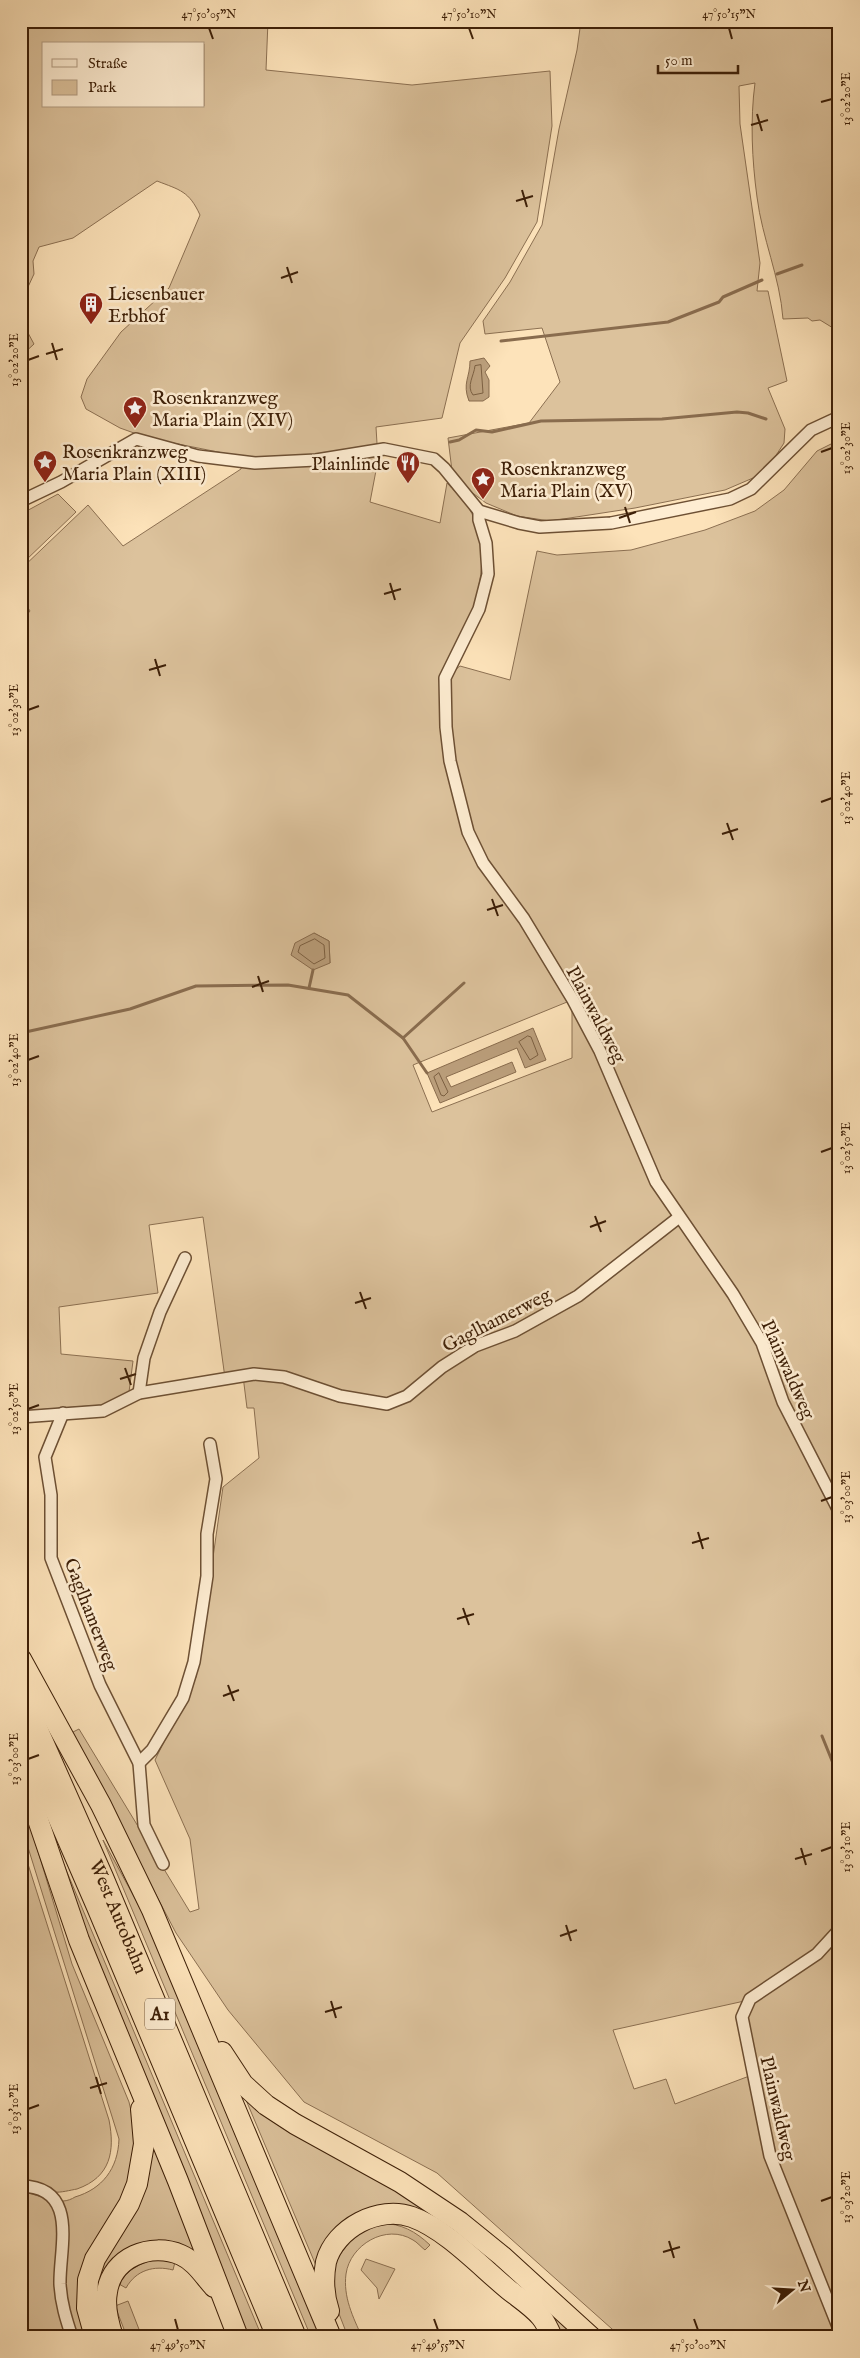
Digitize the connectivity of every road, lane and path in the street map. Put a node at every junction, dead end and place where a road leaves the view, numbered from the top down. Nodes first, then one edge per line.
1 (839, 417) edge
2 (21, 501) edge
3 (479, 511) junction
4 (678, 1218) junction
5 (185, 1258) dead end
6 (139, 1393) junction
7 (63, 1413) junction
8 (21, 1416) edge
9 (210, 1444) dead end
10 (839, 1511) edge
11 (21, 1659) edge
12 (21, 1692) edge
13 (21, 1732) edge
14 (139, 1763) junction
15 (21, 1770) edge
16 (163, 1864) dead end
17 (839, 1930) edge
18 (202, 2029) junction
19 (142, 2092) junction
20 (21, 2186) edge
21 (224, 2299) junction
22 (839, 2329) edge
23 (72, 2337) edge
24 (95, 2337) edge
25 (113, 2337) edge
26 (238, 2337) edge
27 (277, 2337) edge
28 (296, 2337) edge
29 (331, 2337) edge
30 (336, 2337) edge
31 (552, 2337) edge
32 (591, 2337) edge

1 - 3 street
2 - 3 street
3 - 4 street, Plainwaldweg
4 - 6 street, Gaglhamerweg
4 - 10 street, Plainwaldweg
5 - 6 street
6 - 7 street, Gaglhamerweg
7 - 8 street, Gaglhamerweg
7 - 14 street, Gaglhamerweg
9 - 14 street
11 - 18 highway
12 - 28 highway, West Autobahn / A1
13 - 27 highway, West Autobahn / A1
14 - 16 street, Gaglhamerweg
15 - 19 highway
17 - 22 street, Plainwaldweg
18 - 29 highway
18 - 32 highway
19 - 21 highway
19 - 24 highway
20 - 23 street
21 - 25 highway
21 - 26 highway
30 - 31 highway

